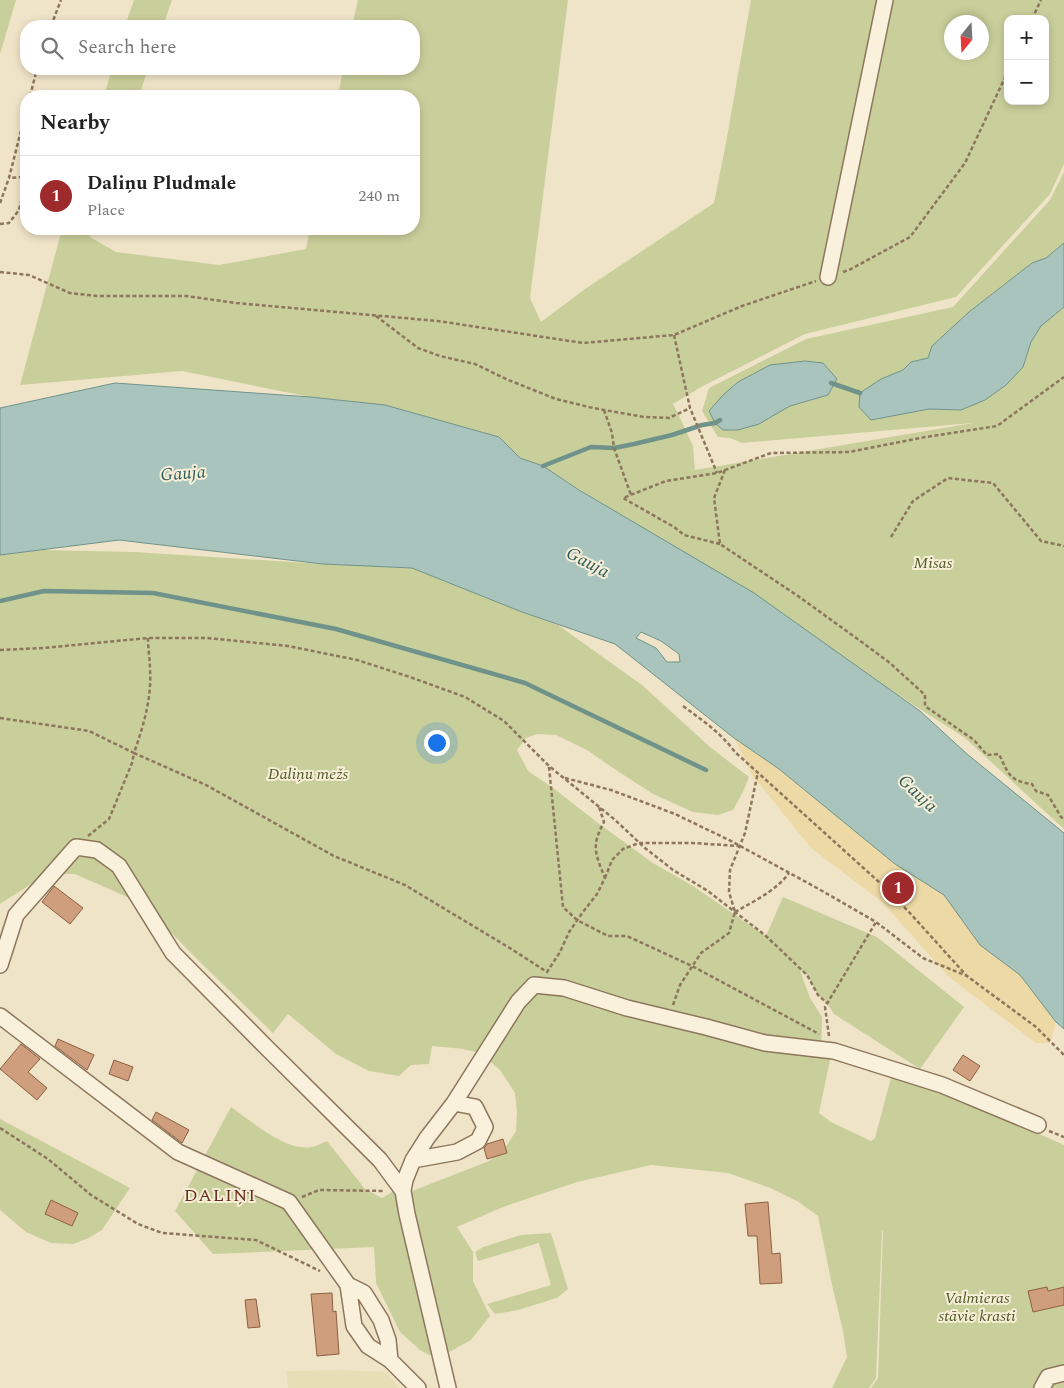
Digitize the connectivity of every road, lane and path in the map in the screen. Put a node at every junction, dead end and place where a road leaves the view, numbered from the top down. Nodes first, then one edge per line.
1 (61, 0) edge
2 (885, 0) edge
3 (1040, 0) edge
4 (1034, 15) edge
5 (53, 20) edge
6 (35, 75) edge
7 (1004, 80) edge
8 (32, 90) edge
9 (20, 135) edge
10 (20, 177) edge
11 (9, 178) junction
12 (0, 203) edge
13 (20, 206) edge
14 (0, 224) edge
15 (0, 272) edge
16 (828, 277) junction
17 (375, 315) junction
18 (674, 335) junction
19 (1064, 377) edge
20 (690, 408) junction
21 (604, 410) junction
22 (725, 470) junction
23 (717, 473) junction
24 (631, 495) junction
25 (891, 537) dead end
26 (720, 544) junction
27 (1064, 546) edge
28 (148, 638) junction
29 (0, 650) edge
30 (683, 706) dead end
31 (0, 718) edge
32 (134, 753) junction
33 (549, 766) junction
34 (758, 772) junction
35 (563, 778) junction
36 (599, 807) junction
37 (1064, 819) edge
38 (639, 843) junction
39 (740, 846) junction
40 (76, 847) junction
41 (789, 873) junction
42 (605, 878) junction
43 (735, 912) junction
44 (577, 920) junction
45 (876, 922) junction
46 (0, 965) edge
47 (692, 966) junction
48 (967, 976) junction
49 (827, 1003) junction
50 (0, 1016) edge
51 (669, 1018) junction
52 (1064, 1055) edge
53 (454, 1103) junction
54 (1038, 1126) dead end
55 (0, 1128) edge
56 (413, 1160) junction
57 (403, 1191) junction
58 (289, 1202) junction
59 (323, 1272) dead end
60 (348, 1285) junction
61 (390, 1360) junction
62 (1064, 1372) edge
63 (418, 1388) edge
64 (448, 1388) edge
65 (1042, 1388) edge

1 - 5 path
2 - 16 street
3 - 4 path
6 - 8 path
7 - 16 path
9 - 11 path
10 - 11 path
11 - 12 path
13 - 14 path
15 - 17 path
16 - 18 path
17 - 18 path
17 - 21 path
18 - 20 path
19 - 22 path
20 - 21 path
20 - 23 path
21 - 24 path
22 - 23 path
22 - 26 path
23 - 24 path
24 - 26 path
25 - 27 path
26 - 37 path
28 - 29 path
28 - 32 path
28 - 33 path
30 - 34 path
31 - 32 path
32 - 40 path
32 - 44 path
33 - 35 path
33 - 44 path
34 - 39 path
34 - 48 path
35 - 36 path
35 - 39 path
36 - 38 path
36 - 42 path
38 - 39 path
38 - 42 path
38 - 43 path
39 - 41 path
39 - 43 path
40 - 46 street
40 - 57 street
41 - 43 path
41 - 45 path
42 - 44 path
43 - 47 path
43 - 49 path
44 - 47 path
45 - 48 path
45 - 49 path
47 - 49 path
47 - 51 path
48 - 52 path
50 - 58 street
51 - 53 street
51 - 54 street
53 - 56 street
53 - 56 street
55 - 59 path
56 - 57 street
57 - 58 path
57 - 64 street
58 - 60 street
60 - 61 street
60 - 61 street
61 - 63 street
62 - 65 street

